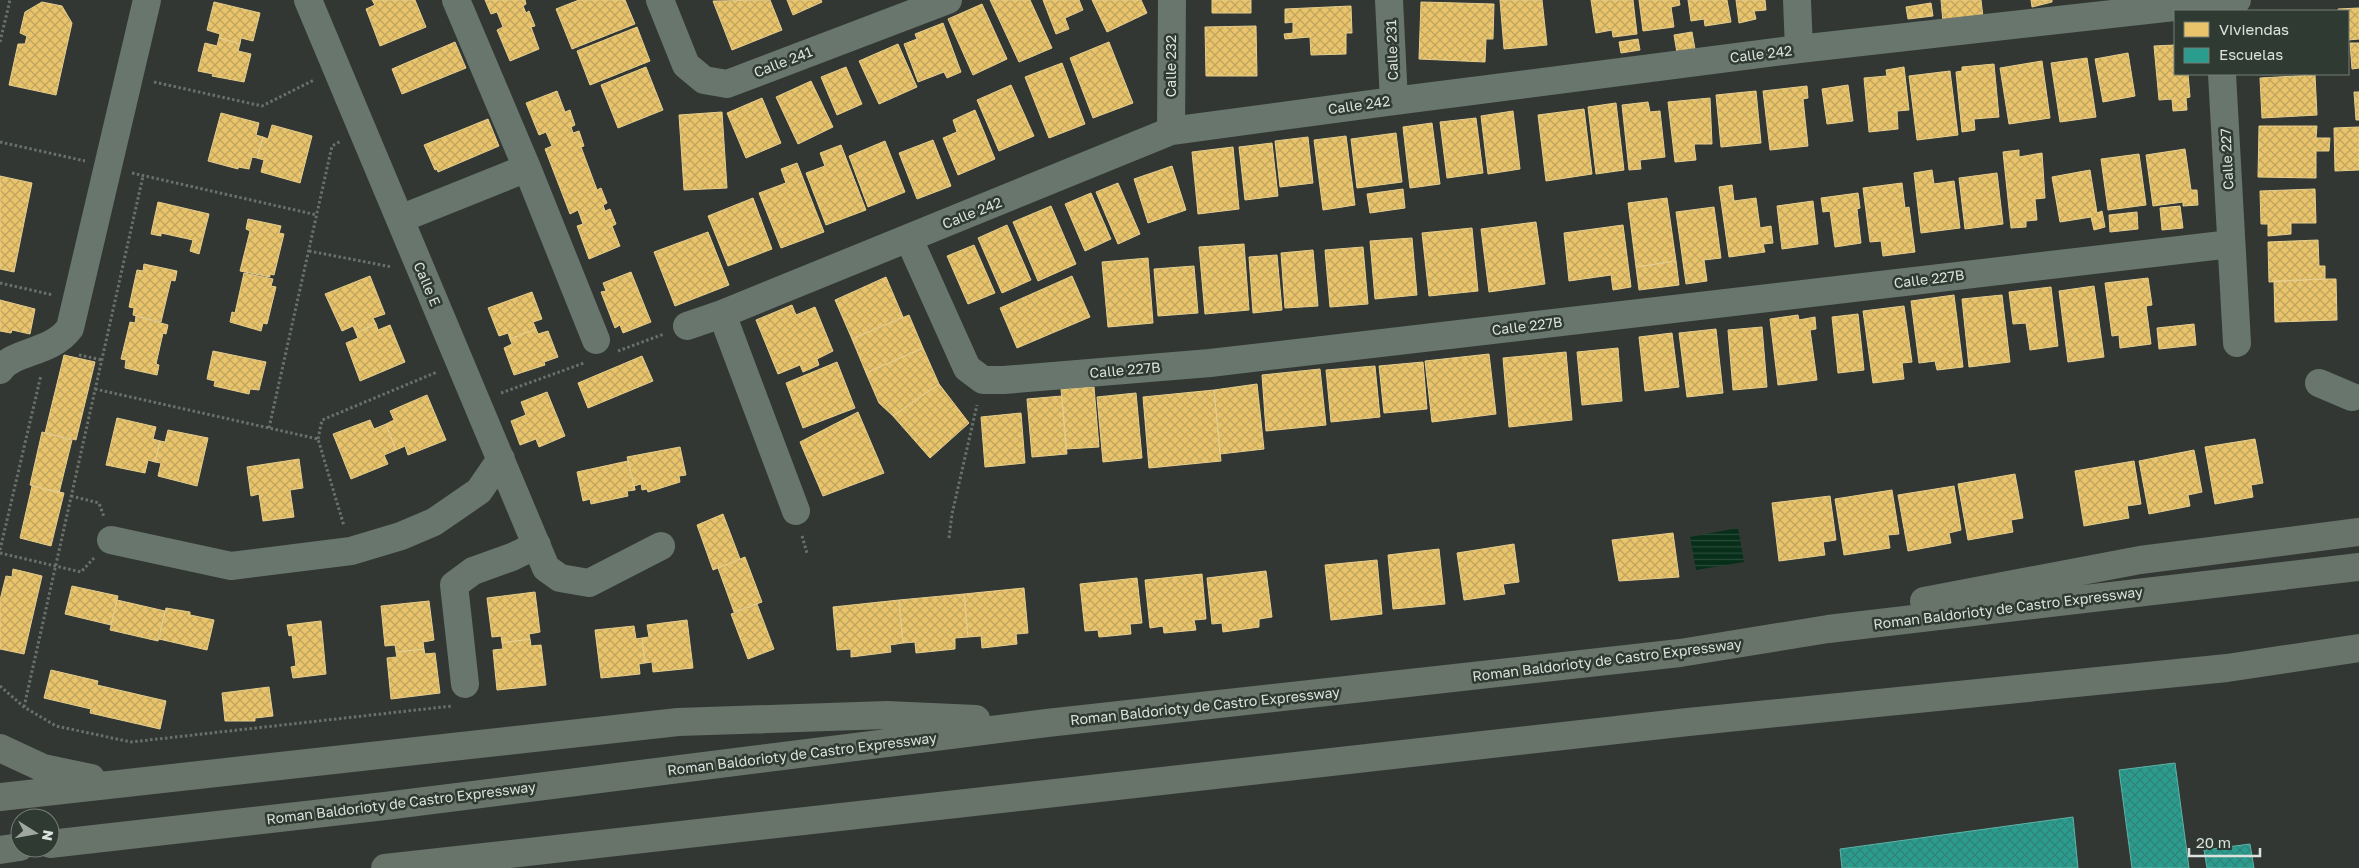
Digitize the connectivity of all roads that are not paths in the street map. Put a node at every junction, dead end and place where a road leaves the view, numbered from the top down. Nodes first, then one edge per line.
1 (147, 0) edge
2 (308, 0) edge
3 (456, 0) edge
4 (660, 0) edge
5 (948, 0) edge
6 (1172, 0) edge
7 (1390, 0) edge
8 (1797, 0) edge
9 (2223, 3) edge
10 (1799, 49) junction
11 (2222, 75) edge
12 (1394, 100) junction
13 (1171, 132) junction
14 (527, 168) junction
15 (400, 219) junction
16 (909, 239) junction
17 (2231, 244) junction
18 (722, 314) junction
19 (687, 326) road end
20 (2237, 343) dead end
21 (598, 352) road end
22 (0, 370) edge
23 (2319, 383) dead end
24 (2357, 394) edge
25 (501, 459) junction
26 (796, 511) dead end
27 (2359, 532) edge
28 (111, 540) road end
29 (661, 546) dead end
30 (541, 556) junction
31 (2359, 567) edge
32 (1828, 629) junction
33 (2359, 648) edge
34 (465, 684) road end
35 (1047, 723) junction
36 (0, 748) edge
37 (117, 782) junction
38 (0, 797) edge
39 (60, 843) edge
40 (391, 868) edge

1 - 22 street
2 - 15 street, Calle E
3 - 14 street
4 - 5 street, Calle 241
6 - 13 street, Calle 232
7 - 12 street, Calle 231
8 - 10 street
9 - 10 street, Calle 242
10 - 12 street, Calle 242
11 - 17 street, Calle 227
12 - 13 street, Calle 242
13 - 16 street, Calle 242
14 - 15 street
14 - 21 street
15 - 25 street, Calle E
16 - 17 street, Calle 227B
16 - 18 street, Calle 242
17 - 20 street, Calle 227
18 - 19 street, Calle 242
18 - 26 street
23 - 24 street
25 - 28 street
25 - 30 street, Calle E
27 - 32 highway
29 - 30 street
30 - 34 street
31 - 32 highway, Roman Baldorioty de Castro Expressway
32 - 35 highway, Roman Baldorioty de Castro Expressway
33 - 40 highway
35 - 37 highway
35 - 39 highway, Roman Baldorioty de Castro Expressway
36 - 37 highway
37 - 38 highway

